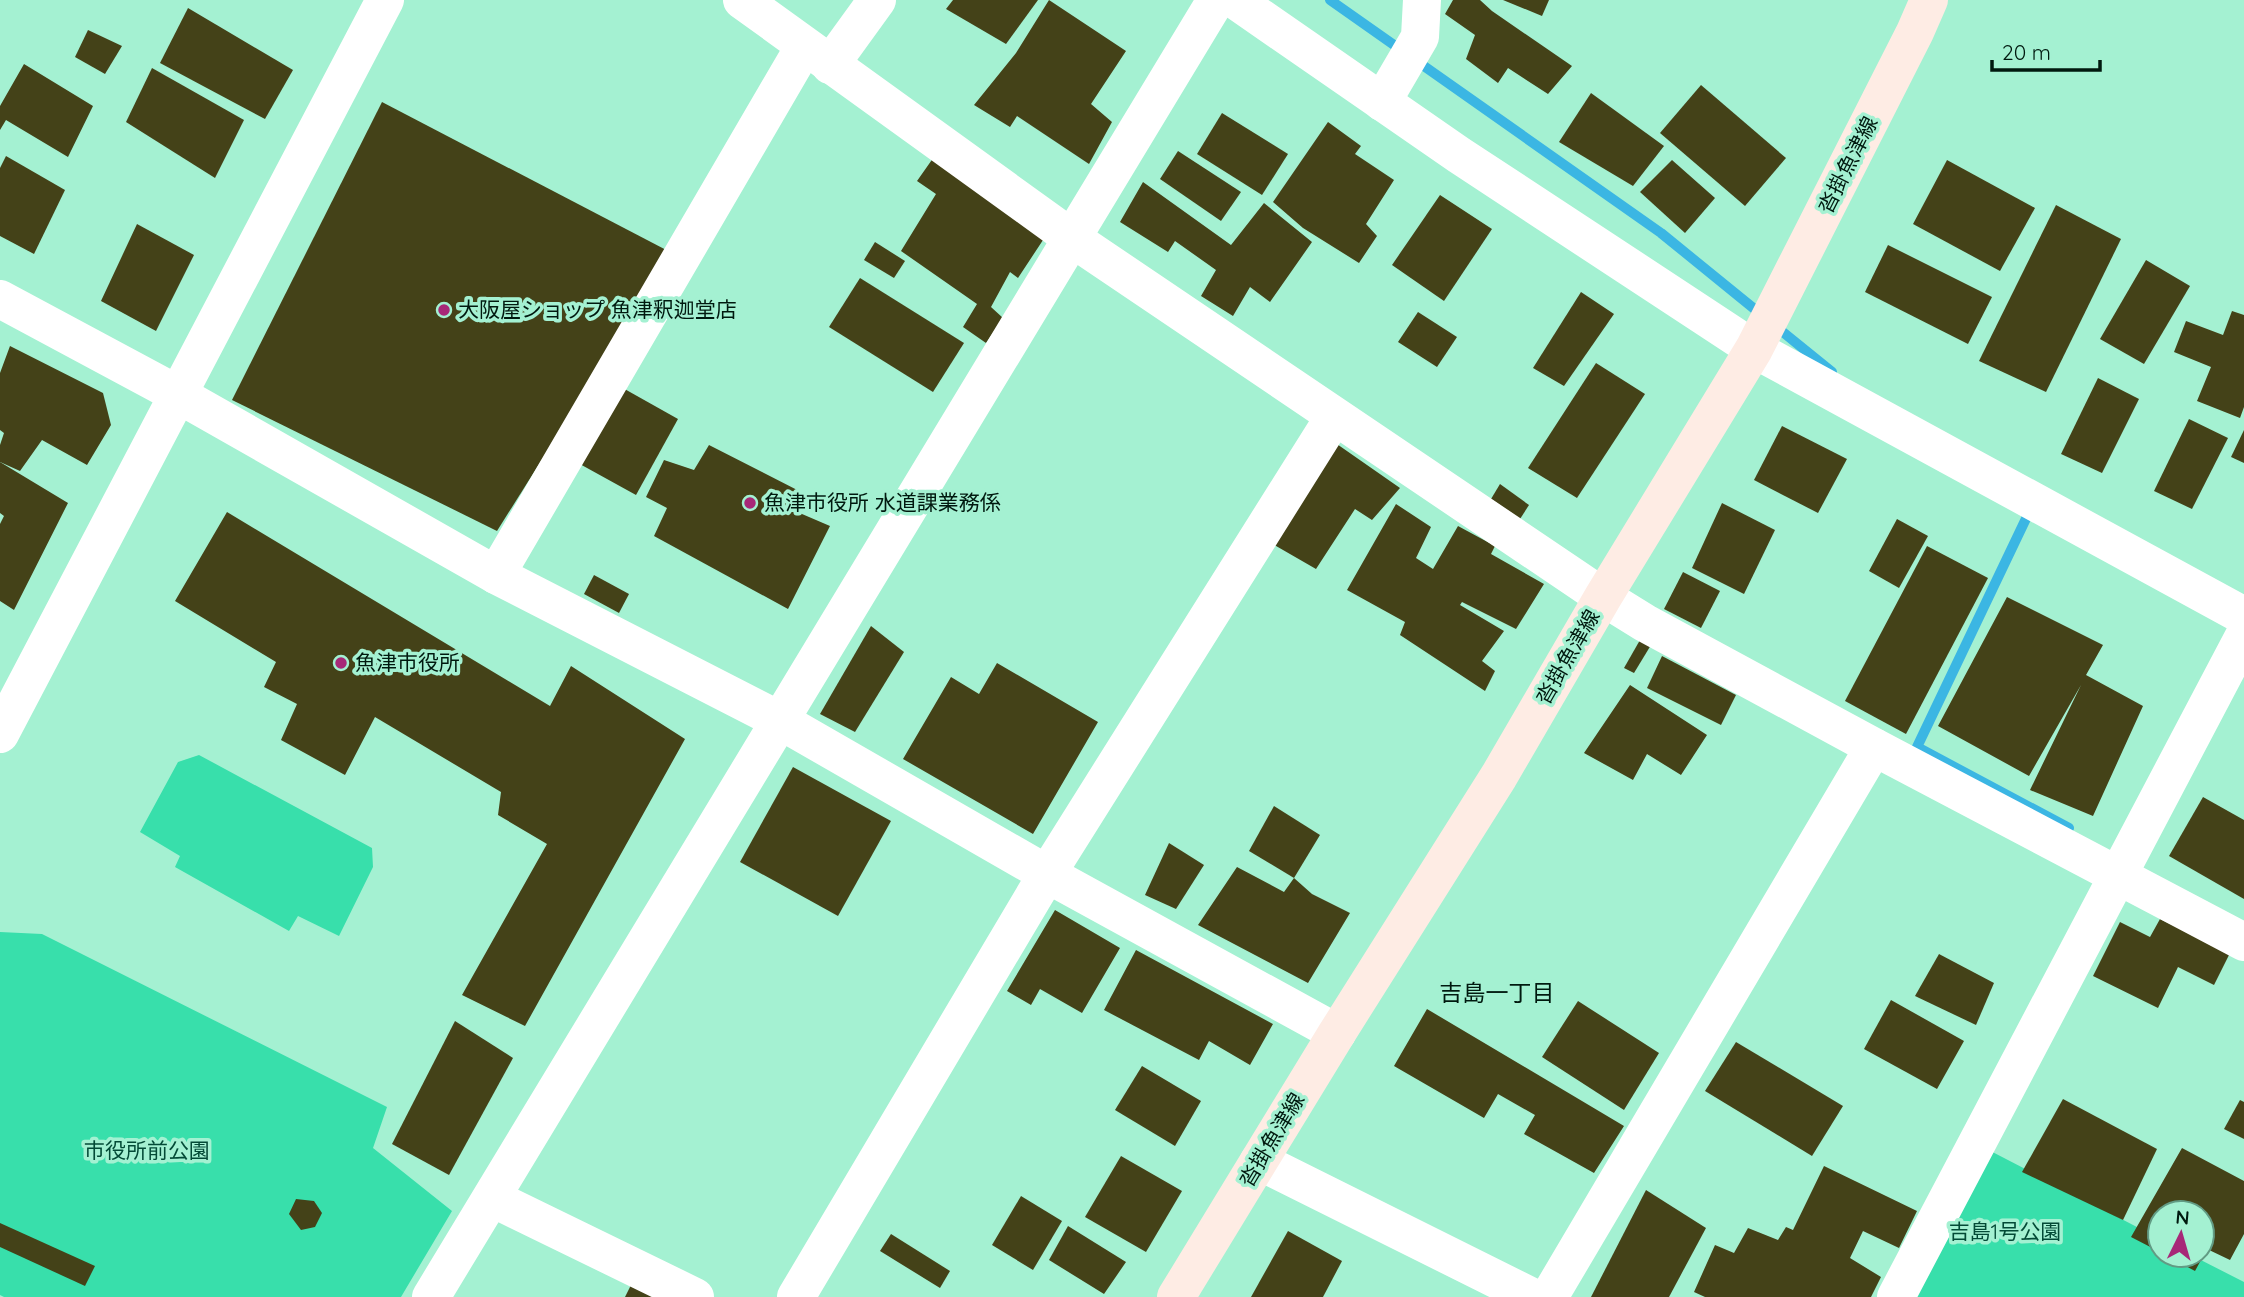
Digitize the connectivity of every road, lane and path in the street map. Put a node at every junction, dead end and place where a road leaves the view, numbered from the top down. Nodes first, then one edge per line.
1 (385, 0) edge
2 (742, 0) edge
3 (877, 0) edge
4 (1216, 0) edge
5 (1235, 0) edge
6 (1422, 0) edge
7 (1929, 0) edge
8 (803, 35) edge
9 (1382, 102) junction
10 (1073, 239) junction
11 (0, 299) edge
12 (1754, 349) junction
13 (179, 395) junction
14 (1334, 417) junction
15 (496, 575) junction
16 (1603, 597) junction
17 (2244, 616) edge
18 (2244, 636) edge
19 (779, 720) junction
20 (0, 734) edge
21 (1874, 747) junction
22 (1047, 874) junction
23 (2119, 875) junction
24 (2244, 942) edge
25 (1338, 1033) junction
26 (1259, 1161) junction
27 (492, 1198) junction
28 (431, 1297) edge
29 (695, 1297) edge
30 (796, 1297) edge
31 (1176, 1297) edge
32 (1532, 1297) edge
33 (1549, 1297) edge
34 (1896, 1297) edge

1 - 13 street
2 - 8 street
3 - 8 street
4 - 10 street
5 - 9 street
6 - 9 street
7 - 12 main road, 沓掛魚津線
8 - 10 street
8 - 15 street
9 - 12 street
10 - 14 street
10 - 19 street
11 - 13 street
12 - 16 main road, 沓掛魚津線
12 - 17 street
13 - 15 street
13 - 20 street
14 - 16 street
14 - 22 street
15 - 19 street
16 - 21 street
16 - 25 main road, 沓掛魚津線
18 - 23 street
19 - 22 street
19 - 27 street
21 - 23 street
21 - 33 street
22 - 25 street
22 - 30 street
23 - 24 street
23 - 34 street
25 - 26 main road, 沓掛魚津線
26 - 31 main road, 沓掛魚津線
26 - 32 street
27 - 28 street
27 - 29 street

